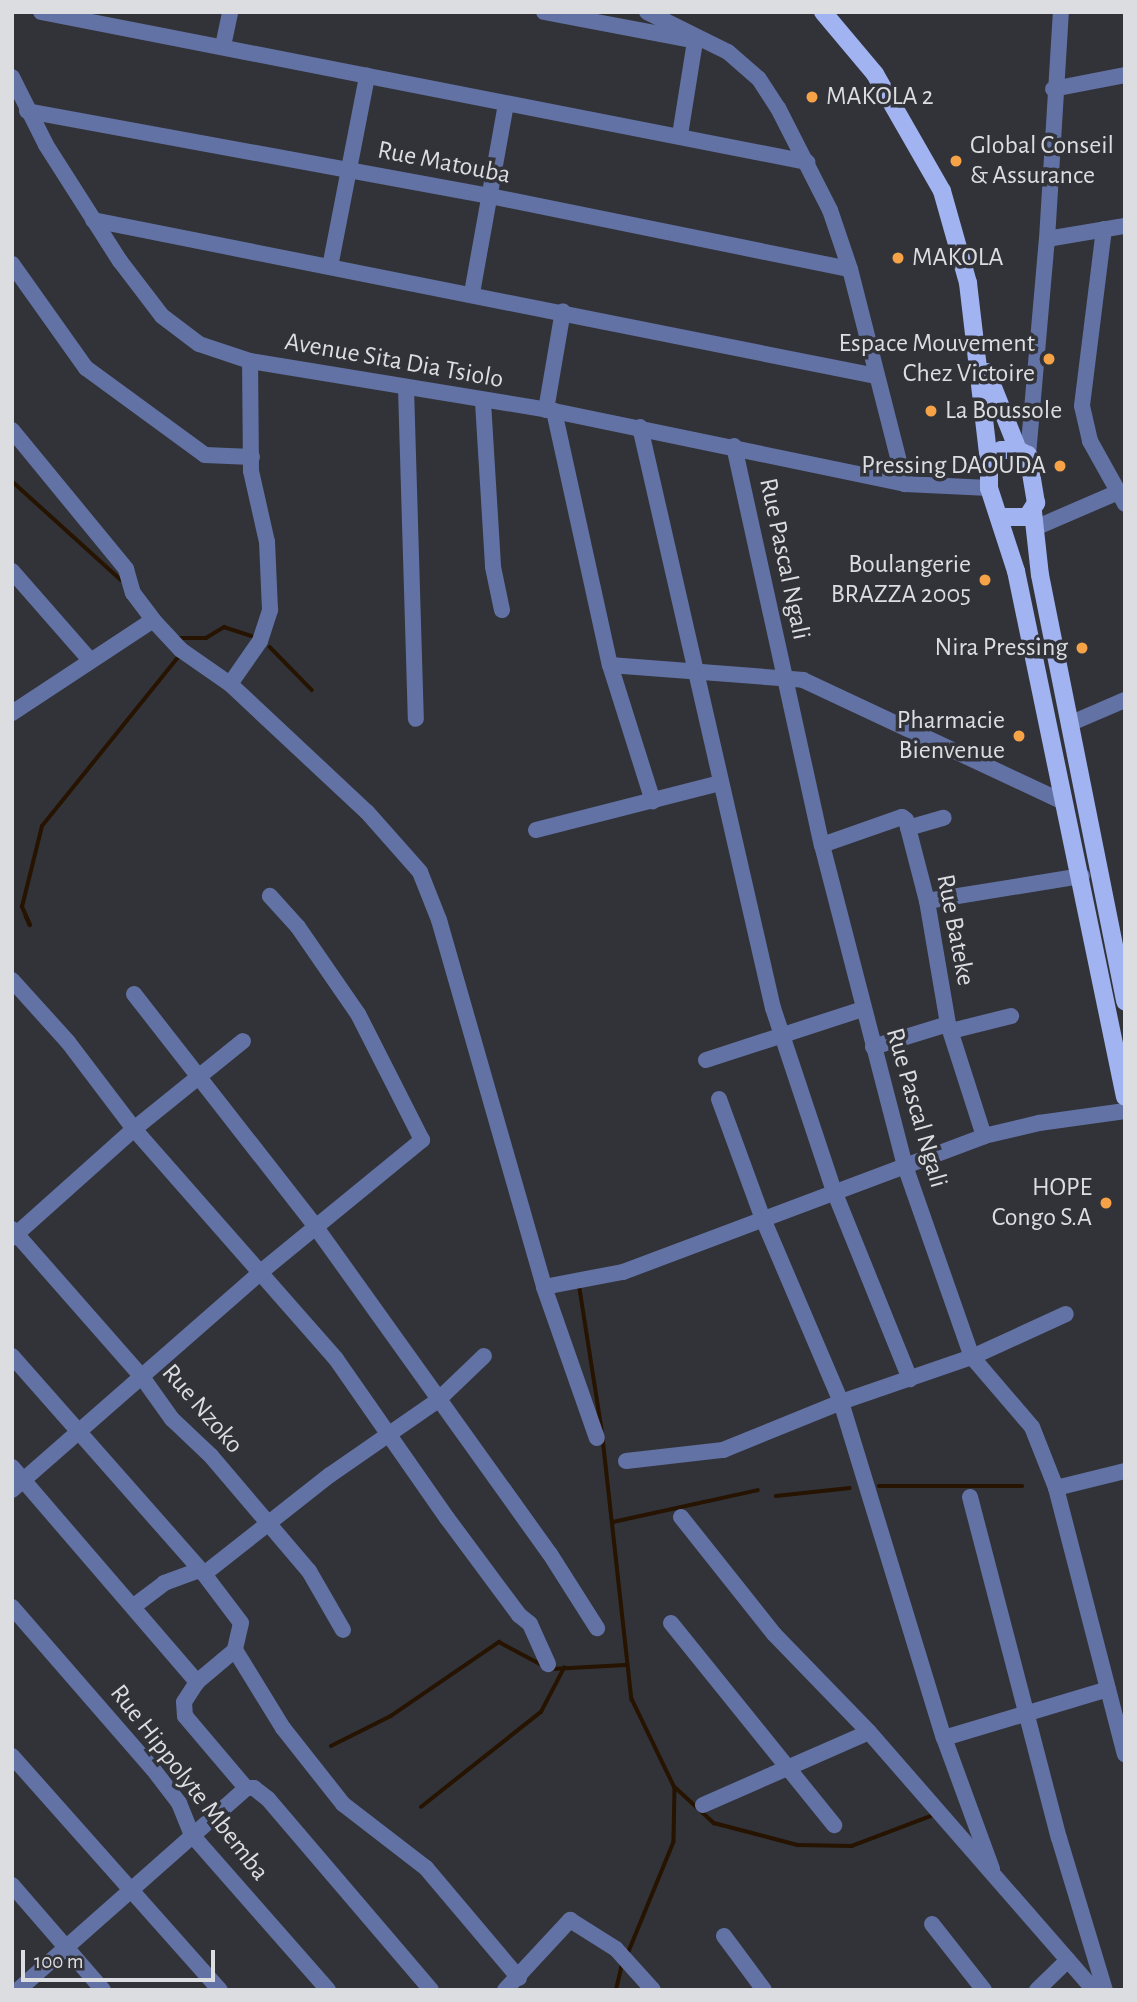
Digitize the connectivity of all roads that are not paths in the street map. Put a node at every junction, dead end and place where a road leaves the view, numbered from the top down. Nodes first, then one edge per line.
1 (41, 12) edge
2 (230, 12) edge
3 (544, 12) edge
4 (647, 12) edge
5 (823, 12) edge
6 (1060, 12) edge
7 (695, 41) junction
8 (223, 46) junction
9 (728, 52) junction
10 (1125, 75) edge
11 (367, 76) junction
12 (12, 77) edge
13 (1053, 89) junction
14 (506, 104) junction
15 (27, 111) junction
16 (680, 135) junction
17 (807, 162) junction
18 (349, 169) junction
19 (490, 196) junction
20 (93, 220) junction
21 (1125, 226) edge
22 (1104, 229) junction
23 (1047, 239) junction
24 (12, 264) edge
25 (330, 267) junction
26 (850, 270) junction
27 (472, 293) junction
28 (563, 311) junction
29 (979, 350) junction
30 (250, 361) junction
31 (876, 376) junction
32 (405, 388) junction
33 (483, 402) junction
34 (550, 410) junction
35 (640, 427) junction
36 (12, 430) edge
37 (734, 446) junction
38 (1023, 452) junction
39 (252, 457) junction
40 (989, 462) junction
41 (905, 484) junction
42 (989, 488) junction
43 (1120, 498) edge
44 (1000, 517) junction
45 (1034, 520) junction
46 (12, 570) edge
47 (502, 610) dead end
48 (153, 620) junction
49 (90, 660) junction
50 (610, 665) junction
51 (696, 673) junction
52 (785, 679) junction
53 (230, 684) junction
54 (1125, 700) edge
55 (12, 713) edge
56 (415, 719) dead end
57 (1069, 724) junction
58 (721, 783) junction
59 (653, 801) junction
60 (1063, 802) junction
61 (944, 818) dead end
62 (908, 828) junction
63 (536, 830) dead end
64 (822, 845) junction
65 (1082, 876) junction
66 (270, 896) dead end
67 (927, 901) junction
68 (1116, 927) edge
69 (12, 980) edge
70 (134, 994) dead end
71 (1125, 1002) edge
72 (863, 1009) junction
73 (1012, 1016) dead end
74 (949, 1028) junction
75 (782, 1035) junction
76 (243, 1041) dead end
77 (873, 1047) junction
78 (706, 1060) dead end
79 (198, 1077) junction
80 (1125, 1097) edge
81 (719, 1099) dead end
82 (1125, 1111) edge
83 (134, 1129) junction
84 (984, 1136) junction
85 (905, 1166) junction
86 (834, 1191) junction
87 (763, 1219) junction
88 (315, 1227) junction
89 (14, 1234) edge
90 (262, 1271) junction
91 (544, 1287) junction
92 (1066, 1314) dead end
93 (12, 1356) edge
94 (484, 1356) dead end
95 (972, 1357) junction
96 (142, 1377) junction
97 (910, 1379) junction
98 (437, 1401) junction
99 (841, 1402) junction
100 (78, 1430) junction
101 (391, 1431) junction
102 (597, 1438) dead end
103 (626, 1461) dead end
104 (12, 1467) edge
105 (1125, 1471) edge
106 (18, 1485) edge
107 (1056, 1488) junction
108 (970, 1497) dead end
109 (681, 1517) dead end
110 (268, 1522) junction
111 (202, 1572) junction
112 (12, 1606) edge
113 (134, 1606) junction
114 (671, 1623) dead end
115 (597, 1628) dead end
116 (343, 1630) dead end
117 (234, 1650) junction
118 (548, 1664) dead end
119 (197, 1682) junction
120 (1108, 1689) junction
121 (1024, 1713) junction
122 (869, 1732) junction
123 (944, 1738) junction
124 (1125, 1754) edge
125 (12, 1756) edge
126 (784, 1768) junction
127 (246, 1788) junction
128 (703, 1805) dead end
129 (834, 1825) dead end
130 (192, 1835) junction
131 (997, 1881) junction
132 (12, 1885) edge
133 (132, 1890) junction
134 (932, 1924) dead end
135 (723, 1936) dead end
136 (65, 1947) junction
137 (1068, 1961) junction
138 (519, 1978) junction
139 (18, 1990) edge
140 (103, 1990) edge
141 (220, 1990) edge
142 (328, 1990) edge
143 (431, 1990) edge
144 (506, 1990) edge
145 (653, 1990) edge
146 (764, 1990) edge
147 (984, 1990) edge
148 (1037, 1990) edge
149 (1094, 1990) edge
150 (1105, 1990) edge

1 - 8 street
2 - 8 street
3 - 7 street
4 - 9 street
5 - 29 main road
6 - 13 street
7 - 9 street
7 - 16 street
8 - 11 street
9 - 17 street
10 - 13 street
11 - 14 street
11 - 18 street
12 - 15 street, Avenue Sita Dia Tsiolo
13 - 23 street
14 - 16 street
14 - 19 street
15 - 18 street, Rue Matouba
15 - 20 street, Avenue Sita Dia Tsiolo
16 - 17 street
17 - 26 street
18 - 19 street, Rue Matouba
18 - 25 street
19 - 26 street, Rue Matouba
19 - 27 street
20 - 25 street
20 - 30 street, Avenue Sita Dia Tsiolo
21 - 22 street
22 - 23 street
22 - 43 street
23 - 38 street
24 - 39 street
25 - 27 street
26 - 31 street
27 - 28 street
28 - 31 street
28 - 34 street
29 - 38 main road
29 - 40 main road
30 - 32 street, Avenue Sita Dia Tsiolo
30 - 39 street
31 - 41 street
32 - 33 street, Avenue Sita Dia Tsiolo
32 - 56 street
33 - 34 street, Avenue Sita Dia Tsiolo
33 - 47 street
34 - 35 street, Avenue Sita Dia Tsiolo
34 - 50 street
35 - 37 street, Avenue Sita Dia Tsiolo
35 - 51 street
36 - 48 street
37 - 41 street, Avenue Sita Dia Tsiolo
37 - 52 street, Rue Pascal Ngali
38 - 40 main road
38 - 45 main road
39 - 53 street
40 - 42 main road
41 - 42 street, Avenue Sita Dia Tsiolo
42 - 44 main road
43 - 45 street
44 - 45 main road
44 - 60 main road
45 - 57 main road
46 - 49 street
48 - 49 street
48 - 53 street
49 - 55 street
50 - 51 street
50 - 59 street
51 - 52 street
51 - 58 street
52 - 60 street
52 - 64 street, Rue Pascal Ngali
53 - 91 street
54 - 57 street
57 - 68 main road
58 - 59 street
58 - 75 street
59 - 63 street
60 - 65 main road
61 - 62 street
62 - 64 street
62 - 67 street, Rue Bateke
64 - 72 street, Rue Pascal Ngali
65 - 67 street
65 - 80 main road
66 - 88 street
67 - 74 street, Rue Bateke
68 - 71 main road
69 - 83 street
70 - 79 street
72 - 75 street
72 - 77 street, Rue Pascal Ngali
73 - 74 street
74 - 77 street
74 - 84 street, Rue Bateke
75 - 78 street
75 - 86 street
76 - 79 street
77 - 85 street, Rue Pascal Ngali
79 - 83 street
79 - 88 street
81 - 87 street
82 - 84 street
83 - 89 street
83 - 90 street
84 - 85 street
85 - 86 street
85 - 95 street, Rue Pascal Ngali
86 - 87 street
86 - 97 street
87 - 91 street
87 - 99 street
88 - 90 street
88 - 98 street
89 - 96 street, Rue Nzoko
90 - 96 street
90 - 101 street
91 - 102 street
92 - 95 street
93 - 100 street
94 - 98 street
95 - 97 street
95 - 107 street, Rue Pascal Ngali
96 - 100 street
96 - 110 street, Rue Nzoko
97 - 99 street
98 - 101 street
98 - 115 street
99 - 103 street
99 - 123 street
100 - 106 street
100 - 111 street
101 - 110 street
101 - 118 street
104 - 106 street
105 - 107 street
106 - 113 street
107 - 120 street, Rue Pascal Ngali
108 - 121 street
109 - 122 street
110 - 111 street
110 - 116 street, Rue Nzoko
111 - 113 street
111 - 117 street
112 - 130 street, Rue Hippolyte Mbemba
113 - 119 street
114 - 126 street
117 - 119 street
117 - 138 street
119 - 127 street
120 - 121 street
120 - 124 street, Rue Pascal Ngali
121 - 123 street
121 - 150 street
122 - 126 street
122 - 131 street
123 - 131 street
125 - 133 street
126 - 128 street
126 - 129 street
127 - 130 street
127 - 143 street
130 - 133 street
130 - 142 street, Rue Hippolyte Mbemba
131 - 137 street
132 - 136 street
133 - 136 street
133 - 141 street
134 - 147 street
135 - 146 street
136 - 139 street
136 - 140 street
137 - 148 street
137 - 149 street
138 - 144 street
138 - 145 street

